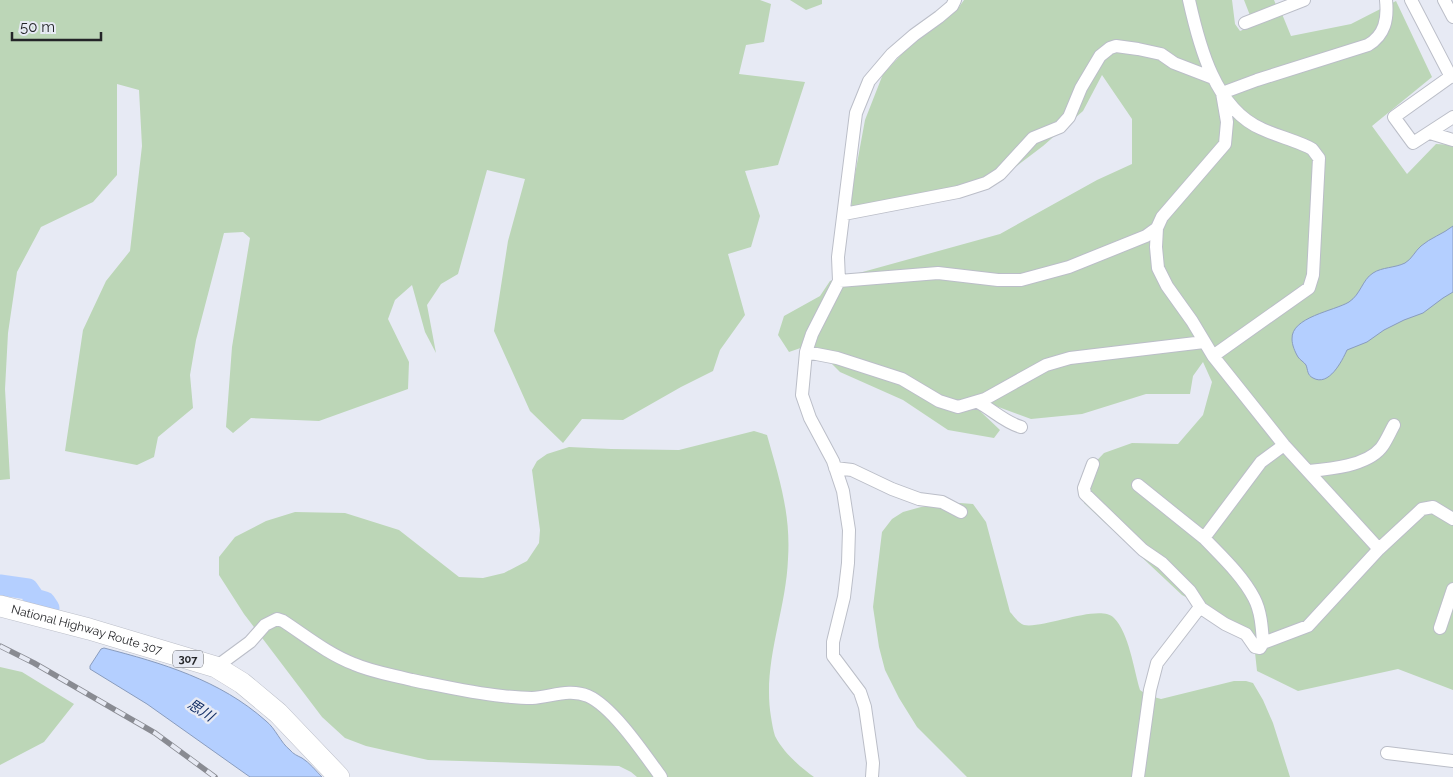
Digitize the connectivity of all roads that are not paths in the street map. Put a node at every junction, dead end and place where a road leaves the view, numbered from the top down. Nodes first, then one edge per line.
1 (956, 0) edge
2 (1189, 0) edge
3 (1304, 0) edge
4 (1386, 0) edge
5 (1412, 0) edge
6 (1444, 0) edge
7 (1279, 4) edge
8 (1453, 17) edge
9 (1245, 23) dead end
10 (1452, 76) edge
11 (1214, 78) junction
12 (1222, 93) junction
13 (1453, 117) edge
14 (1430, 133) junction
15 (1453, 140) edge
16 (844, 214) junction
17 (1157, 228) junction
18 (839, 281) junction
19 (1204, 342) junction
20 (806, 352) junction
21 (1213, 356) junction
22 (978, 402) junction
23 (1394, 424) dead end
24 (1020, 427) dead end
25 (1284, 445) junction
26 (1093, 464) dead end
27 (835, 468) junction
28 (1308, 471) junction
29 (1138, 485) dead end
30 (961, 512) dead end
31 (1453, 519) edge
32 (1204, 538) junction
33 (1379, 549) junction
34 (1453, 589) edge
35 (0, 606) edge
36 (1201, 608) junction
37 (1440, 628) dead end
38 (1263, 643) junction
39 (216, 667) junction
40 (1387, 753) dead end
41 (1453, 761) edge
42 (340, 777) edge
43 (661, 777) edge
44 (872, 777) edge
45 (1138, 777) edge

1 - 16 street
2 - 11 street
3 - 7 street
4 - 12 street
5 - 10 street
6 - 8 street
7 - 9 street
10 - 14 street
11 - 12 street
11 - 16 street
12 - 17 street
12 - 21 street
13 - 14 street
14 - 15 street
16 - 18 street
17 - 18 street
17 - 19 street
18 - 20 street
19 - 21 street
19 - 22 street
20 - 22 street
20 - 27 street
21 - 25 street
22 - 24 street
23 - 28 street
25 - 28 street
25 - 32 street
26 - 36 street
27 - 30 street
27 - 44 street
28 - 33 street
29 - 32 street
31 - 33 street
32 - 38 street
33 - 38 street
34 - 37 street
35 - 39 highway, National Highway Route 307 / 307
36 - 38 street
36 - 45 street
39 - 42 highway, National Highway Route 307 / 307
39 - 43 street
40 - 41 street

